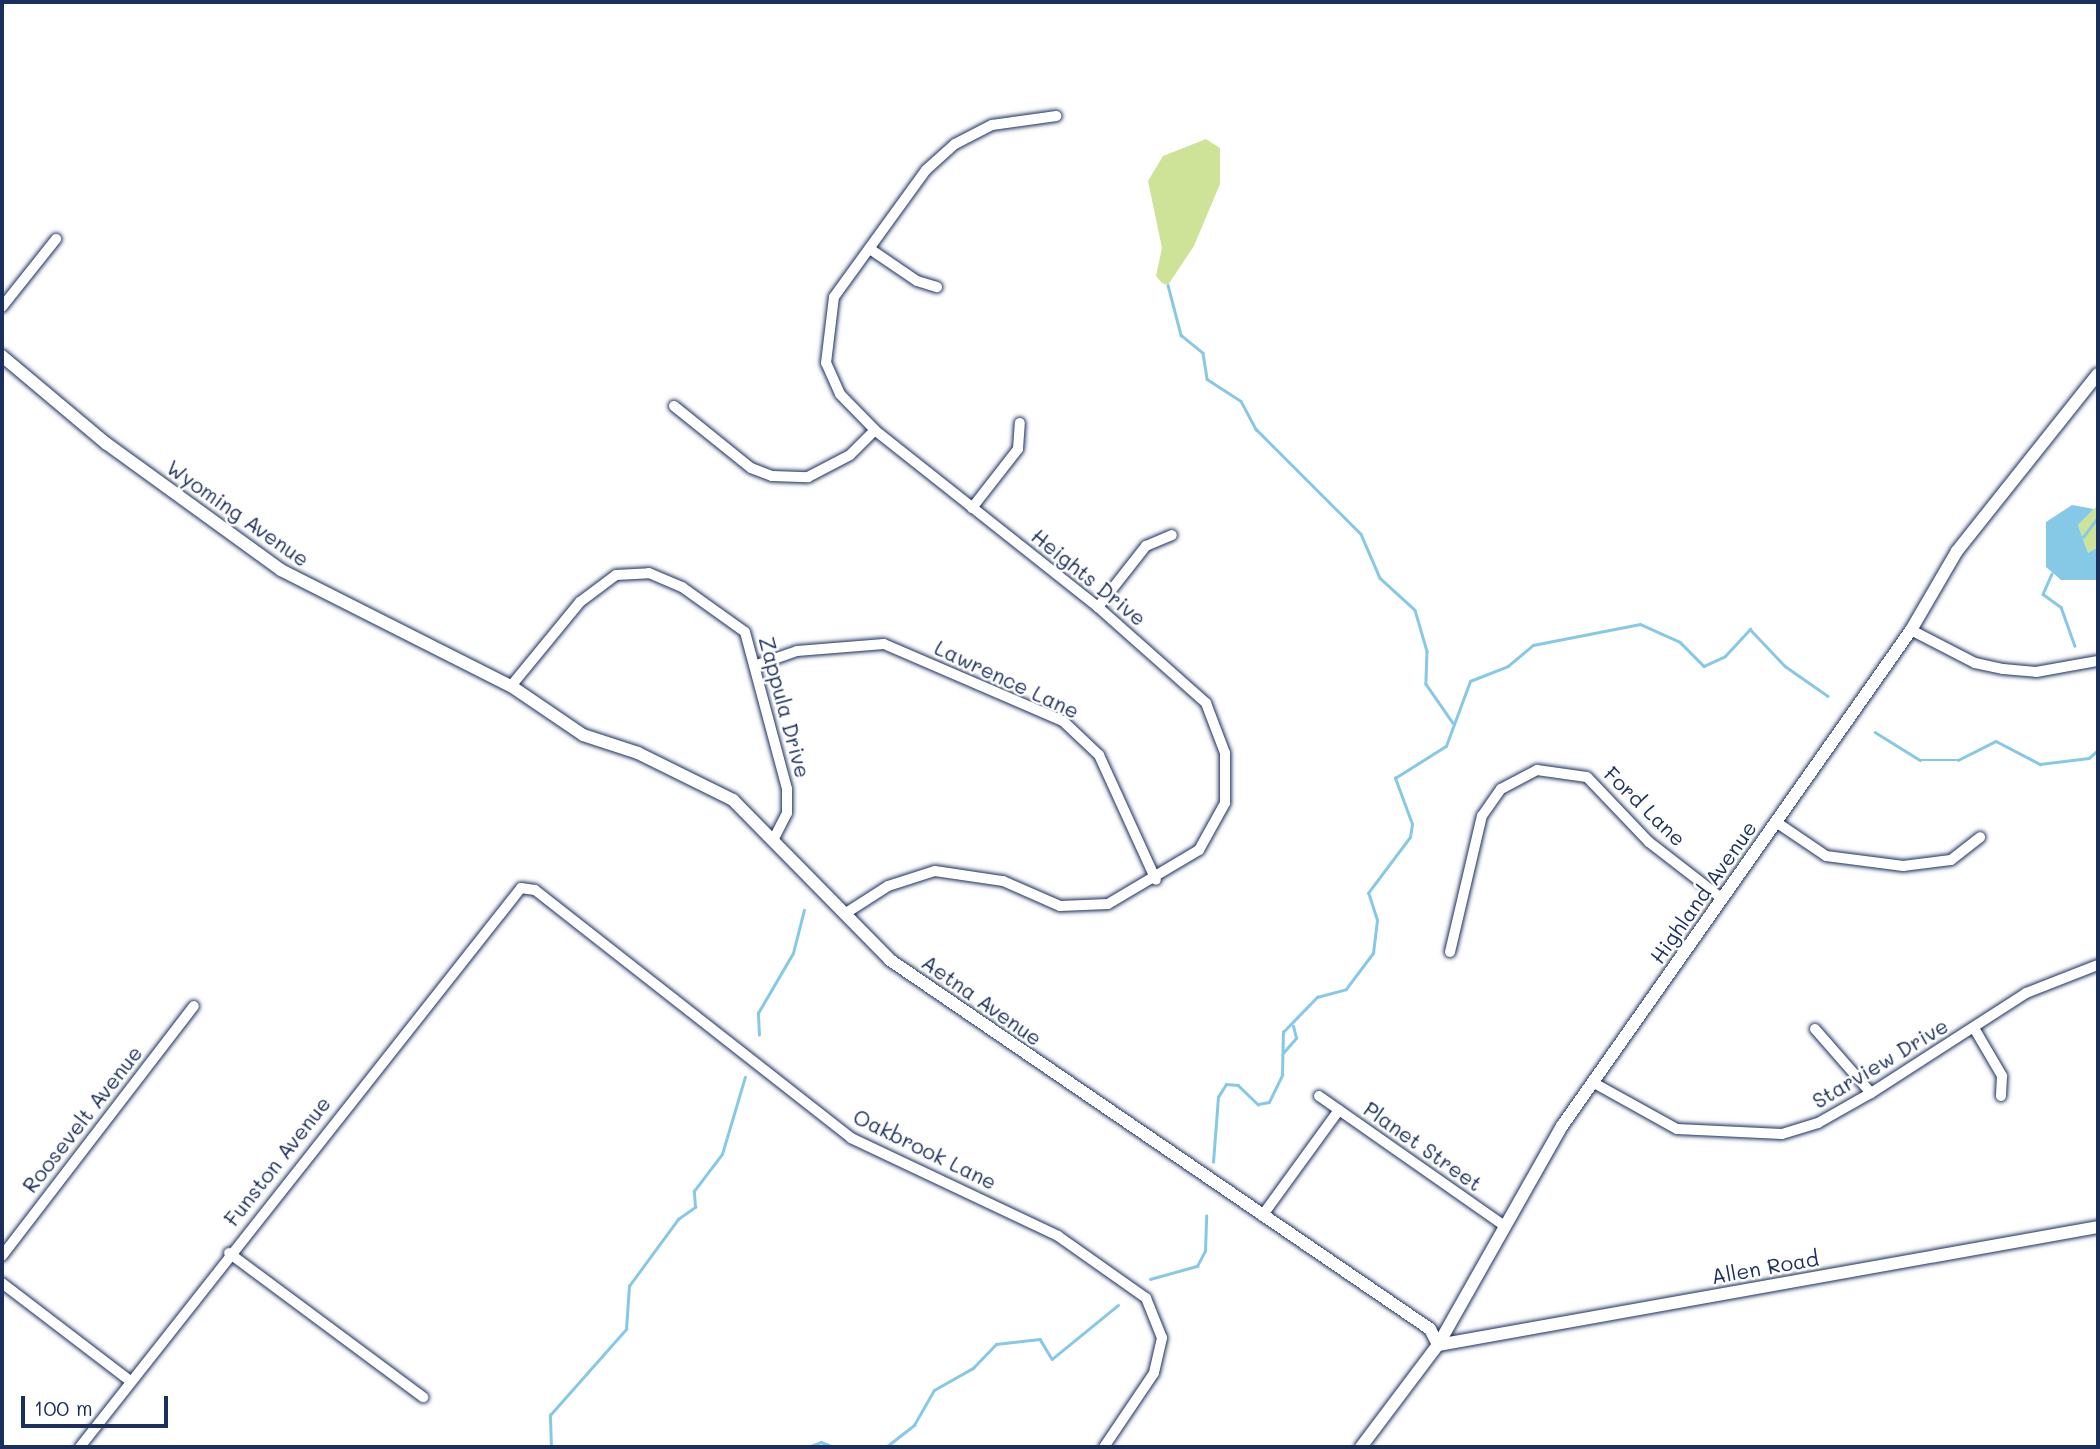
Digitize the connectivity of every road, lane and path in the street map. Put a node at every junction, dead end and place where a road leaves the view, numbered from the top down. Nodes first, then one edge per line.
1 (1056, 116) dead end
2 (56, 239) dead end
3 (870, 250) junction
4 (937, 287) dead end
5 (2, 307) edge
6 (2, 356) edge
7 (2098, 374) edge
8 (674, 406) dead end
9 (1020, 423) dead end
10 (875, 429) junction
11 (972, 508) junction
12 (1172, 535) dead end
13 (1098, 607) junction
14 (1911, 630) junction
15 (2098, 662) edge
16 (757, 665) junction
17 (511, 686) junction
18 (1776, 822) junction
19 (775, 837) junction
20 (1980, 837) dead end
21 (1156, 880) junction
22 (1720, 897) junction
23 (506, 899) joint
24 (846, 913) junction
25 (1450, 952) dead end
26 (2098, 965) edge
27 (194, 1006) dead end
28 (1974, 1028) junction
29 (1815, 1029) dead end
30 (1594, 1083) junction
31 (1871, 1093) junction
32 (2001, 1096) dead end
33 (1319, 1097) dead end
34 (1339, 1110) junction
35 (1262, 1216) junction
36 (1506, 1227) junction
37 (2098, 1227) edge
38 (229, 1253) junction
39 (2, 1256) edge
40 (2, 1283) edge
41 (1438, 1345) junction
42 (130, 1381) junction
43 (423, 1397) dead end
44 (80, 1447) edge
45 (1104, 1447) edge
46 (1362, 1447) edge

1 - 3 street, Heights Drive
2 - 5 street
3 - 4 street
3 - 10 street, Heights Drive
6 - 17 street, Wyoming Avenue
7 - 14 street, Highland Avenue
8 - 10 street
9 - 11 street
10 - 11 street, Heights Drive
11 - 13 street, Heights Drive
12 - 13 street
13 - 21 street, Heights Drive
14 - 15 street
14 - 18 street, Highland Avenue
16 - 17 street, Zappula Drive
16 - 19 street, Zappula Drive
16 - 21 street, Lawrence Lane
17 - 19 street, Aetna Avenue
18 - 20 street
18 - 22 street, Highland Avenue
19 - 24 street, Aetna Avenue
21 - 24 street, Heights Drive
22 - 25 street, Ford Lane
22 - 30 street, Highland Avenue
23 - 38 street, Funston Avenue
23 - 45 street, Oakbrook Lane
24 - 35 street, Aetna Avenue
26 - 28 street, Starview Drive
27 - 39 street, Roosevelt Avenue
28 - 31 street, Starview Drive
28 - 32 street
29 - 31 street
30 - 31 street, Starview Drive
30 - 36 street, Highland Avenue
33 - 34 street, Planet Street
34 - 35 street
34 - 36 street, Planet Street
35 - 41 street, Aetna Avenue
36 - 41 street, Highland Avenue
37 - 41 street, Allen Road
38 - 42 street, Funston Avenue
38 - 43 street
40 - 42 street
41 - 46 street, Highland Avenue
42 - 44 street, Funston Avenue

